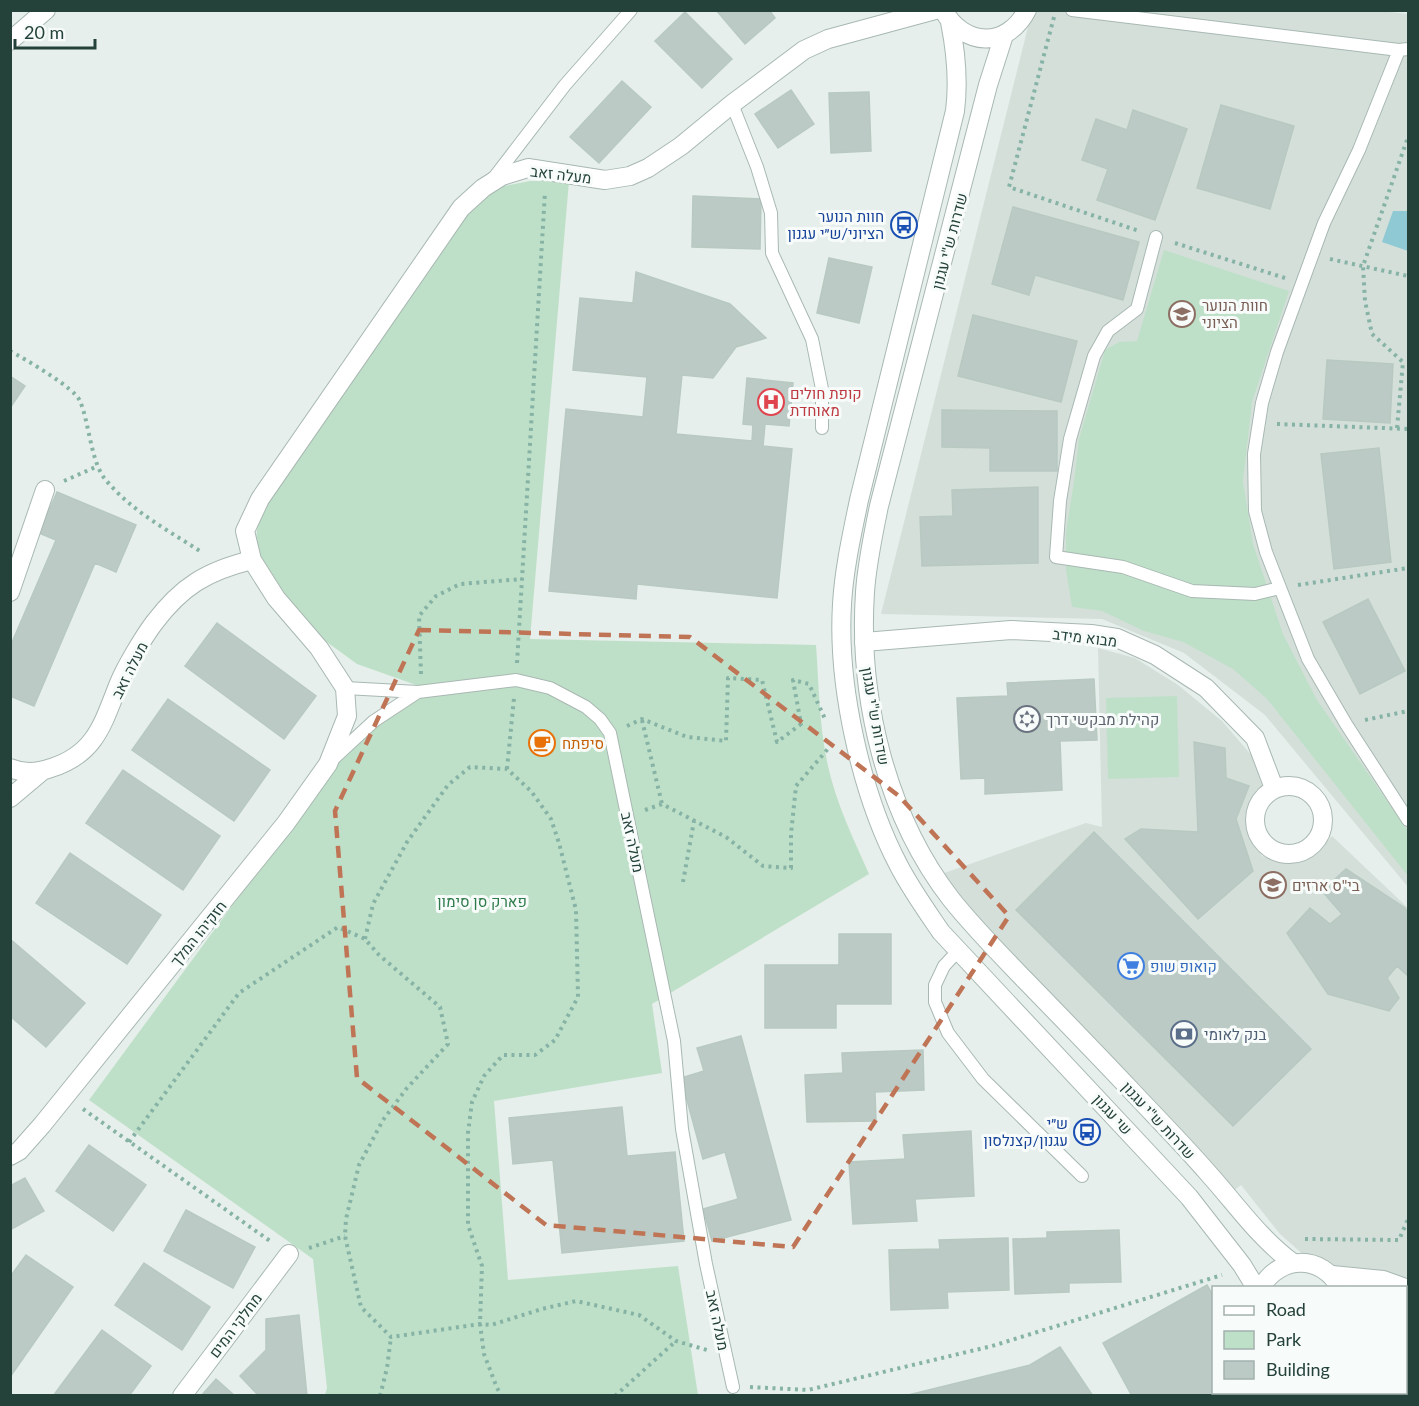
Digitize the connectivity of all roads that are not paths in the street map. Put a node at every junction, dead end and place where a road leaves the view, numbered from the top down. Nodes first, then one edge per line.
1 (46, 10) edge
2 (631, 10) edge
3 (935, 10) edge
4 (1027, 10) edge
5 (1072, 10) edge
6 (947, 16) edge
7 (1004, 35) junction
8 (10, 41) edge
9 (1404, 49) edge
10 (732, 104) junction
11 (489, 184) junction
12 (1156, 237) dead end
13 (822, 429) dead end
14 (45, 490) road end
15 (252, 560) junction
16 (1280, 588) junction
17 (10, 592) edge
18 (864, 642) junction
19 (345, 688) junction
20 (418, 692) junction
21 (328, 764) junction
22 (10, 768) edge
23 (41, 772) junction
24 (1274, 789) dead end
25 (10, 798) edge
26 (1408, 820) edge
27 (958, 951) junction
28 (10, 1156) edge
29 (1082, 1176) dead end
30 (289, 1254) road end
31 (1293, 1263) junction
32 (1336, 1281) edge
33 (1255, 1286) edge
34 (1262, 1286) edge
35 (1400, 1286) edge
36 (733, 1387) road end
37 (182, 1395) edge

1 - 8 street
2 - 11 lane
3 - 10 street, מעלה זאב
4 - 7 street
5 - 9 lane
6 - 7 street
6 - 27 street, שדרות ש"י עגנון
7 - 18 street, שדרות ש"י עגנון
9 - 16 lane
10 - 11 street, מעלה זאב
10 - 13 lane
11 - 15 street, מעלה זאב
12 - 16 lane
14 - 17 street
15 - 19 street, מעלה זאב
15 - 23 street, מעלה זאב
16 - 26 lane
18 - 24 street, מבוא מידב
18 - 31 street, שדרות ש"י עגנון
19 - 20 lane, מעלה זאב
19 - 21 street, חזקיהו המלך
20 - 21 lane
20 - 36 lane, מעלה זאב
21 - 28 street, חזקיהו המלך
22 - 23 street, מעלה זאב
23 - 25 street
27 - 29 lane
27 - 33 street, שי עגנון
30 - 37 street, מחלקי המים
31 - 32 street
31 - 34 street
32 - 35 street

